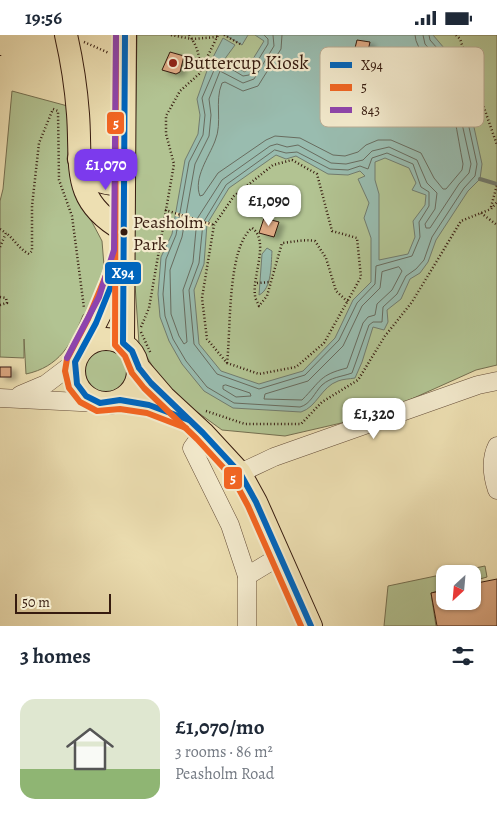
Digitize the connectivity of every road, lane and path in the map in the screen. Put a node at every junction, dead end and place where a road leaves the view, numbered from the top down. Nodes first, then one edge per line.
1 (125, 35) edge
2 (171, 35) edge
3 (189, 35) edge
4 (224, 35) edge
5 (456, 35) edge
6 (66, 36) edge
7 (218, 36) edge
8 (192, 39) junction
9 (242, 45) dead end
10 (463, 47) edge
11 (125, 59) junction
12 (199, 73) junction
13 (484, 108) edge
14 (497, 145) edge
15 (79, 158) junction
16 (123, 184) junction
17 (497, 185) edge
18 (497, 202) edge
19 (490, 209) junction
20 (165, 211) junction
21 (481, 213) junction
22 (214, 225) junction
23 (497, 225) edge
24 (0, 229) edge
25 (6, 233) junction
26 (123, 240) junction
27 (0, 247) edge
28 (270, 282) junction
29 (256, 283) junction
30 (0, 297) edge
31 (348, 303) junction
32 (0, 305) edge
33 (96, 323) junction
34 (123, 343) junction
35 (79, 355) junction
36 (146, 363) junction
37 (227, 363) junction
38 (497, 381) edge
39 (6, 398) edge
40 (110, 402) junction
41 (199, 421) junction
42 (497, 446) edge
43 (240, 473) junction
44 (497, 489) edge
45 (280, 556) junction
46 (247, 576) junction
47 (246, 625) edge
48 (311, 626) edge

1 - 11 main road
2 - 8 path
3 - 8 path
4 - 9 path
5 - 10 path
6 - 11 path
6 - 15 main road
7 - 8 path
7 - 12 path
8 - 12 path
11 - 16 main road
12 - 20 path
13 - 14 path
15 - 16 main road
15 - 26 main road
16 - 26 main road
17 - 19 path
18 - 19 path
19 - 21 path
20 - 22 path
20 - 36 path
21 - 23 path
21 - 41 path
22 - 31 path
22 - 37 path
24 - 25 path
25 - 27 path
25 - 33 path
26 - 33 main road
26 - 34 main road
28 - 29 path
28 - 29 path
28 - 31 path
29 - 37 path
30 - 32 path
31 - 37 path
33 - 35 main road
34 - 35 main road
34 - 36 main road
35 - 39 street
35 - 40 main road
36 - 40 main road
36 - 41 main road
38 - 43 street
39 - 40 street
40 - 41 main road
41 - 43 main road
41 - 46 street
42 - 44 street
43 - 45 main road
45 - 46 street
45 - 48 main road
46 - 47 street

